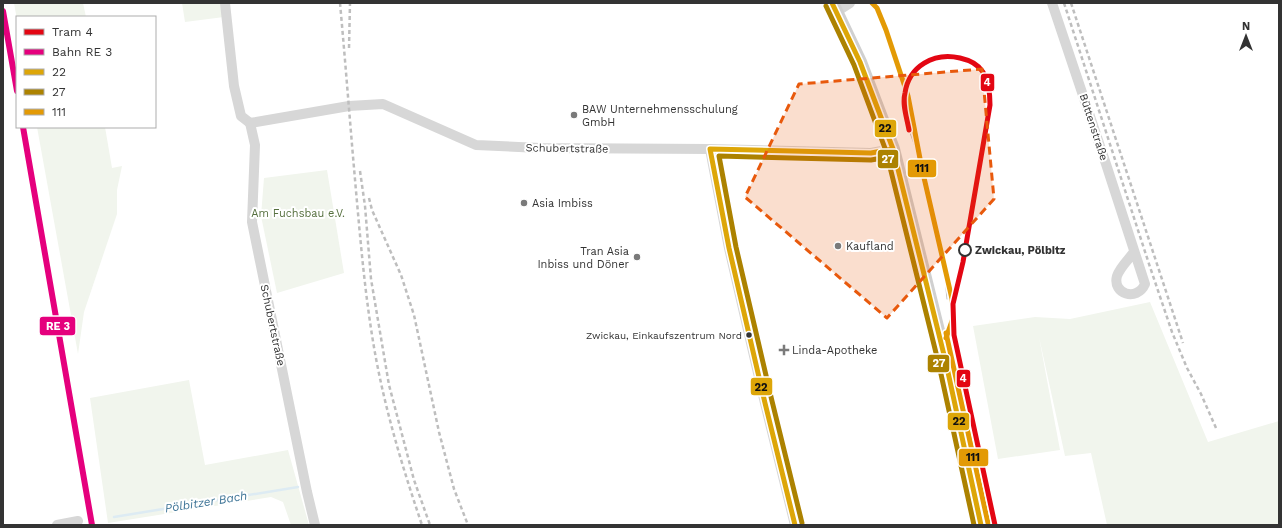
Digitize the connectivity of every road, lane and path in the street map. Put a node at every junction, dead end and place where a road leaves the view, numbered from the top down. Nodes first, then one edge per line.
1 (225, 3) edge
2 (850, 3) edge
3 (1052, 3) edge
4 (834, 7) edge
5 (250, 123) junction
6 (710, 149) junction
7 (893, 149) junction
8 (1134, 252) dead end
9 (78, 521) dead end
10 (59, 525) edge
11 (316, 525) edge
12 (795, 525) edge
13 (981, 525) edge

1 - 5 street, Schubertstraße
2 - 4 street
3 - 8 street, Büttenstraße
4 - 7 street
5 - 6 street, Schubertstraße
5 - 11 street, Schubertstraße
6 - 7 street, Schubertstraße
6 - 12 street
7 - 13 street
9 - 10 street

